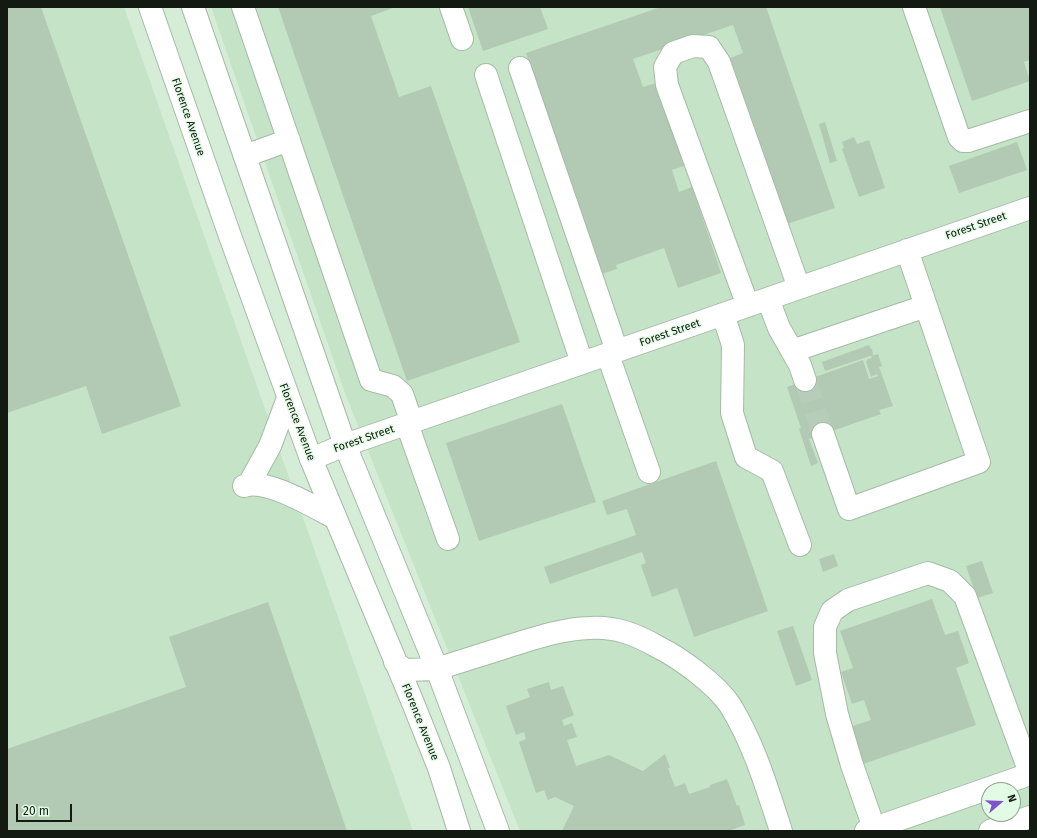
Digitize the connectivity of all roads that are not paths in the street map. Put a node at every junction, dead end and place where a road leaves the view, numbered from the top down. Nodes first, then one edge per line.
1 (150, 7) edge
2 (193, 7) edge
3 (243, 7) edge
4 (451, 7) edge
5 (914, 7) edge
6 (462, 39) dead end
7 (520, 68) dead end
8 (486, 75) dead end
9 (1030, 121) edge
10 (289, 140) junction
11 (245, 156) junction
12 (1030, 208) edge
13 (907, 250) junction
14 (799, 288) junction
15 (768, 299) junction
16 (748, 306) junction
17 (926, 306) junction
18 (723, 314) junction
19 (792, 351) junction
20 (612, 353) junction
21 (582, 363) junction
22 (805, 380) tunnel mouth
23 (288, 398) junction
24 (409, 423) junction
25 (823, 434) tunnel mouth
26 (345, 445) junction
27 (311, 459) junction
28 (649, 472) dead end
29 (335, 518) junction
30 (448, 539) dead end
31 (800, 545) dead end
32 (395, 662) junction
33 (437, 669) junction
34 (1030, 774) edge
35 (1030, 817) edge
36 (870, 830) edge
37 (459, 831) edge
38 (498, 831) edge
39 (782, 831) edge
40 (990, 831) edge

1 - 23 main road, Florence Avenue
2 - 11 main road
3 - 10 main road
4 - 6 main road
5 - 9 main road
7 - 20 main road
8 - 21 main road
10 - 11 main road
10 - 24 main road
11 - 26 main road
12 - 13 main road, Forest Street
13 - 14 main road, Forest Street
13 - 17 main road
14 - 15 main road, Forest Street
14 - 16 main road
15 - 16 main road, Forest Street
15 - 19 main road
16 - 18 main road, Forest Street
17 - 19 main road
17 - 25 main road
18 - 20 main road, Forest Street
18 - 31 main road
19 - 22 main road
20 - 21 main road, Forest Street
20 - 28 main road
21 - 24 main road, Forest Street
23 - 27 main road, Florence Avenue
23 - 29 main road
24 - 26 main road, Forest Street
24 - 30 main road
26 - 27 main road, Forest Street
26 - 33 main road
27 - 29 main road, Florence Avenue
29 - 32 main road, Florence Avenue
32 - 33 main road
32 - 37 main road, Florence Avenue
33 - 38 main road
33 - 39 main road
34 - 36 main road
34 - 36 main road
35 - 40 main road

